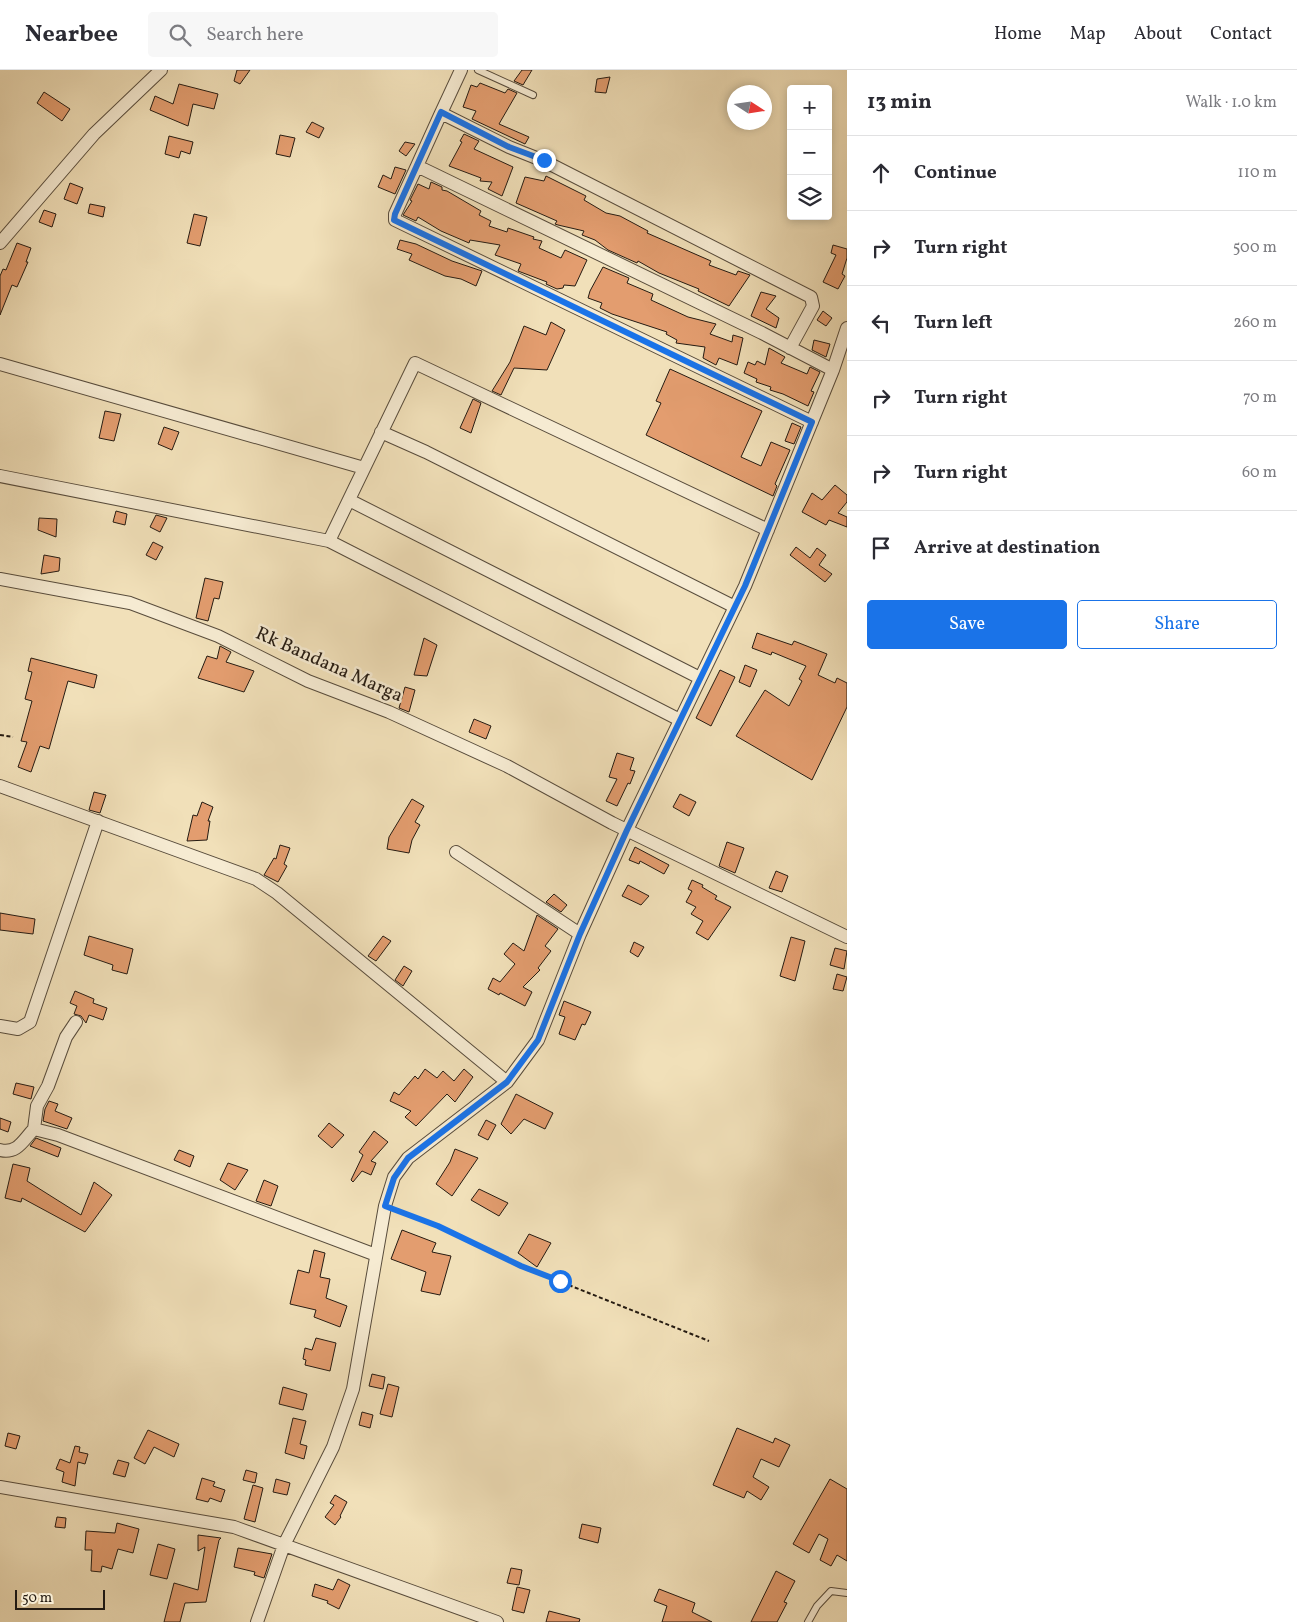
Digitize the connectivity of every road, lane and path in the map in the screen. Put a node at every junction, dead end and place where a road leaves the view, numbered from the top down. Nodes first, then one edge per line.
1 (161, 70) edge
2 (461, 70) edge
3 (478, 70) edge
4 (533, 95) dead end
5 (441, 112) junction
6 (417, 166) junction
7 (0, 243) edge
8 (846, 336) edge
9 (790, 348) junction
10 (0, 364) edge
11 (833, 370) junction
12 (812, 422) junction
13 (381, 432) junction
14 (364, 468) junction
15 (0, 476) edge
16 (348, 500) junction
17 (768, 530) junction
18 (328, 541) junction
19 (0, 579) edge
20 (735, 607) junction
21 (700, 678) junction
22 (680, 720) junction
23 (0, 735) edge
24 (13, 737) dead end
25 (0, 786) edge
26 (98, 821) junction
27 (627, 830) junction
28 (456, 852) dead end
29 (580, 934) junction
30 (847, 937) edge
31 (76, 1022) dead end
32 (0, 1026) edge
33 (507, 1082) junction
34 (34, 1129) junction
35 (0, 1150) edge
36 (385, 1206) junction
37 (376, 1255) junction
38 (709, 1341) dead end
39 (0, 1487) edge
40 (284, 1545) junction
41 (847, 1593) edge
42 (257, 1622) edge
43 (497, 1622) edge
44 (808, 1622) edge

1 - 7 street
2 - 5 street
3 - 4 lane
5 - 6 street
5 - 9 street
6 - 9 street
6 - 12 street
8 - 11 street
9 - 11 street
10 - 14 street
11 - 12 street
12 - 17 street
13 - 14 street
13 - 17 street
13 - 20 street
14 - 16 street
15 - 18 street
16 - 18 street
16 - 21 street
17 - 20 street
18 - 22 street
19 - 27 street, Rk Bandana Marga
20 - 21 street
21 - 22 street
22 - 27 street
23 - 24 path
25 - 26 street
26 - 32 street
26 - 33 street
27 - 29 street
27 - 30 street, Rk Bandana Marga
28 - 29 street
29 - 33 street
31 - 34 street
33 - 36 street
34 - 35 street
34 - 37 street
36 - 37 street
36 - 38 path
37 - 40 street
39 - 40 street
40 - 42 street
40 - 43 street
41 - 44 lane

